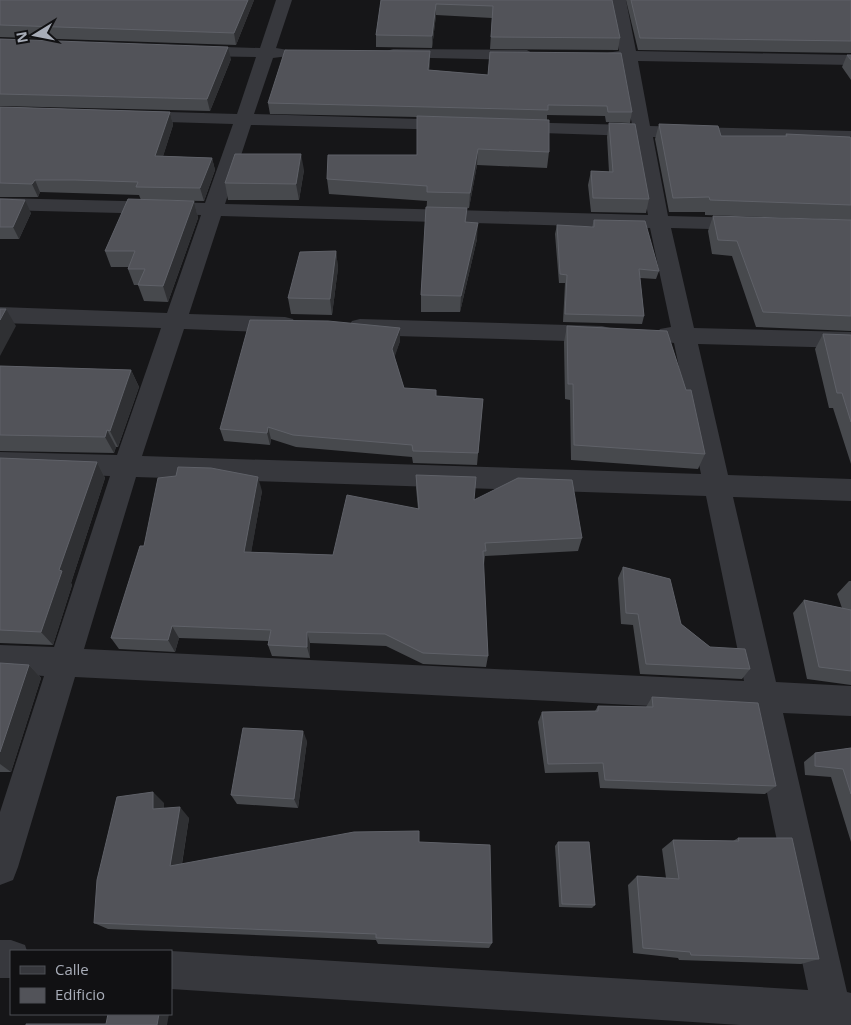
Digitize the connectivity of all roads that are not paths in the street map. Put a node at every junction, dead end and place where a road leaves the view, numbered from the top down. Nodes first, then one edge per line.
1 (284, 0) edge
2 (618, 0) edge
3 (177, 50) edge
4 (266, 53) junction
5 (296, 53) edge
6 (374, 54) edge
7 (541, 55) edge
8 (600, 56) edge
9 (629, 56) junction
10 (851, 60) edge
11 (117, 116) edge
12 (244, 119) junction
13 (473, 126) edge
14 (493, 126) edge
15 (642, 130) junction
16 (851, 137) edge
17 (0, 204) edge
18 (213, 210) junction
19 (659, 221) junction
20 (765, 224) edge
21 (0, 315) edge
22 (175, 322) junction
23 (305, 326) edge
24 (335, 326) edge
25 (684, 336) junction
26 (851, 340) edge
27 (0, 462) edge
28 (126, 466) junction
29 (718, 484) junction
30 (851, 490) edge
31 (0, 659) edge
32 (64, 663) junction
33 (763, 697) junction
34 (851, 701) edge
35 (0, 867) edge
36 (172, 970) edge
37 (841, 1012) edge
38 (714, 1015) edge

1 - 4 street
2 - 9 street
3 - 4 street
4 - 5 street
4 - 12 street
6 - 7 street
8 - 9 street
9 - 10 street
9 - 15 street
11 - 12 street
12 - 13 street
12 - 18 street
14 - 15 street
15 - 16 street
15 - 19 street
17 - 18 street
18 - 19 street
18 - 22 street
19 - 20 street
19 - 25 street
21 - 22 street
22 - 23 street
22 - 28 street
24 - 25 street
25 - 26 street
25 - 29 street
27 - 28 street
28 - 29 street
28 - 32 street
29 - 30 street
29 - 33 street
31 - 32 street
32 - 33 street
32 - 35 street
33 - 34 street
33 - 37 street
36 - 38 street
37 - 38 street

